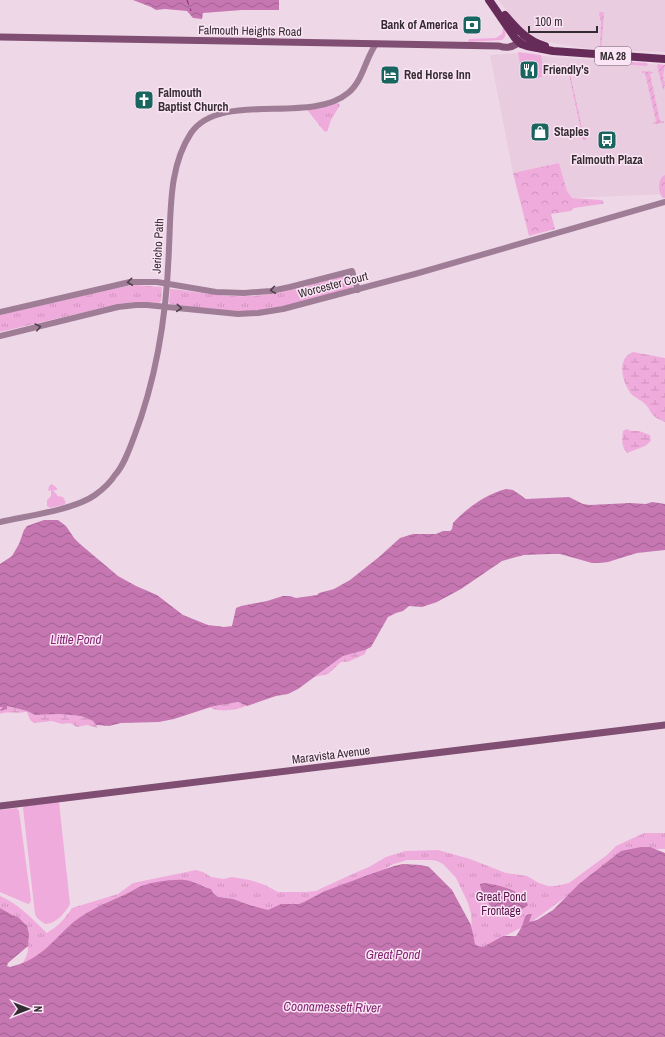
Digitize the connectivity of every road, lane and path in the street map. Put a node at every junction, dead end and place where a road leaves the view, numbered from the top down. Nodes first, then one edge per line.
1 (489, 0) edge
2 (493, 0) edge
3 (0, 37) edge
4 (520, 38) junction
5 (376, 44) junction
6 (665, 59) edge
7 (665, 202) edge
8 (167, 284) junction
9 (358, 290) junction
10 (164, 307) junction
11 (0, 312) edge
12 (0, 336) edge
13 (0, 522) edge
14 (665, 725) edge
15 (0, 806) edge

1 - 4 main road
2 - 4 main road
3 - 5 main road, Falmouth Heights Road
4 - 5 main road, Falmouth Heights Road
4 - 6 main road, MA 28
5 - 8 street, Jericho Path
7 - 9 street, Worcester Court
9 -> 8 street, Worcester Court
8 - 10 street, Jericho Path
8 -> 11 street, Worcester Court
10 -> 9 street, Worcester Court
12 -> 10 street, Worcester Court
10 - 13 street, Jericho Path
14 - 15 main road, Maravista Avenue

